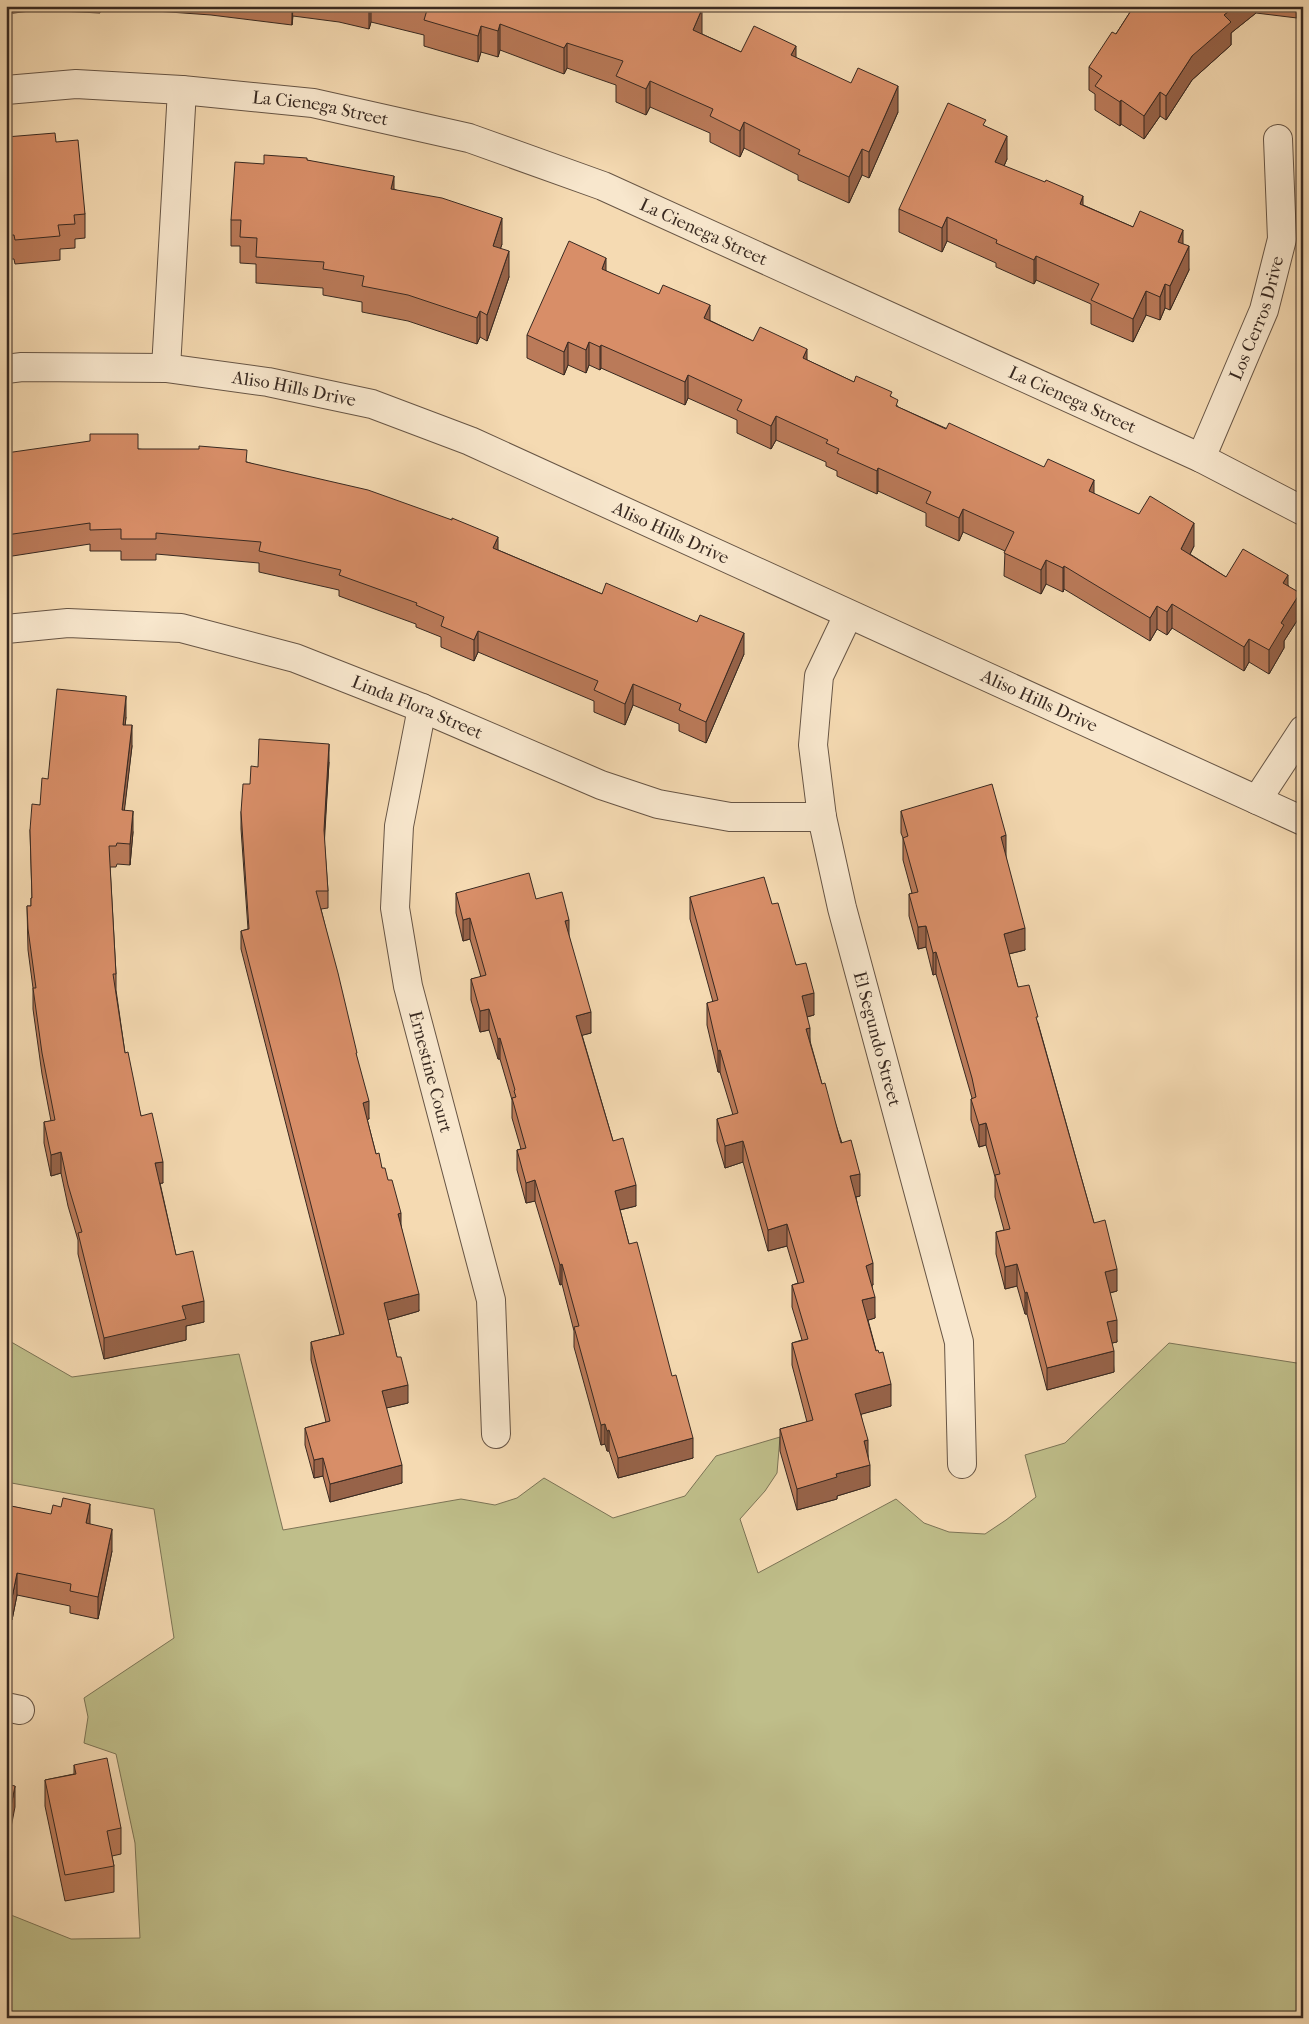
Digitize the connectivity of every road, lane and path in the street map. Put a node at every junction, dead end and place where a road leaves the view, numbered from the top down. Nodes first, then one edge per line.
1 (6, 90) edge
2 (182, 90) junction
3 (1278, 139) dead end
4 (166, 368) junction
5 (6, 369) edge
6 (1201, 458) junction
7 (1303, 511) edge
8 (848, 615) junction
9 (6, 629) edge
10 (422, 708) junction
11 (1303, 730) edge
12 (1257, 800) junction
13 (822, 817) junction
14 (1303, 821) edge
15 (496, 1434) dead end
16 (962, 1464) dead end

1 - 2 street, La Cienega Street
2 - 4 street
2 - 6 street, La Cienega Street
3 - 6 street, Los Cerros Drive
4 - 5 street, Aliso Hills Drive
4 - 8 street, Aliso Hills Drive
6 - 7 street, La Cienega Street
8 - 12 street, Aliso Hills Drive
8 - 13 street, El Segundo Street
9 - 10 street, Linda Flora Street
10 - 13 street, Linda Flora Street
10 - 15 street, Ernestine Court
11 - 12 street
12 - 14 street, Aliso Hills Drive
13 - 16 street, El Segundo Street

